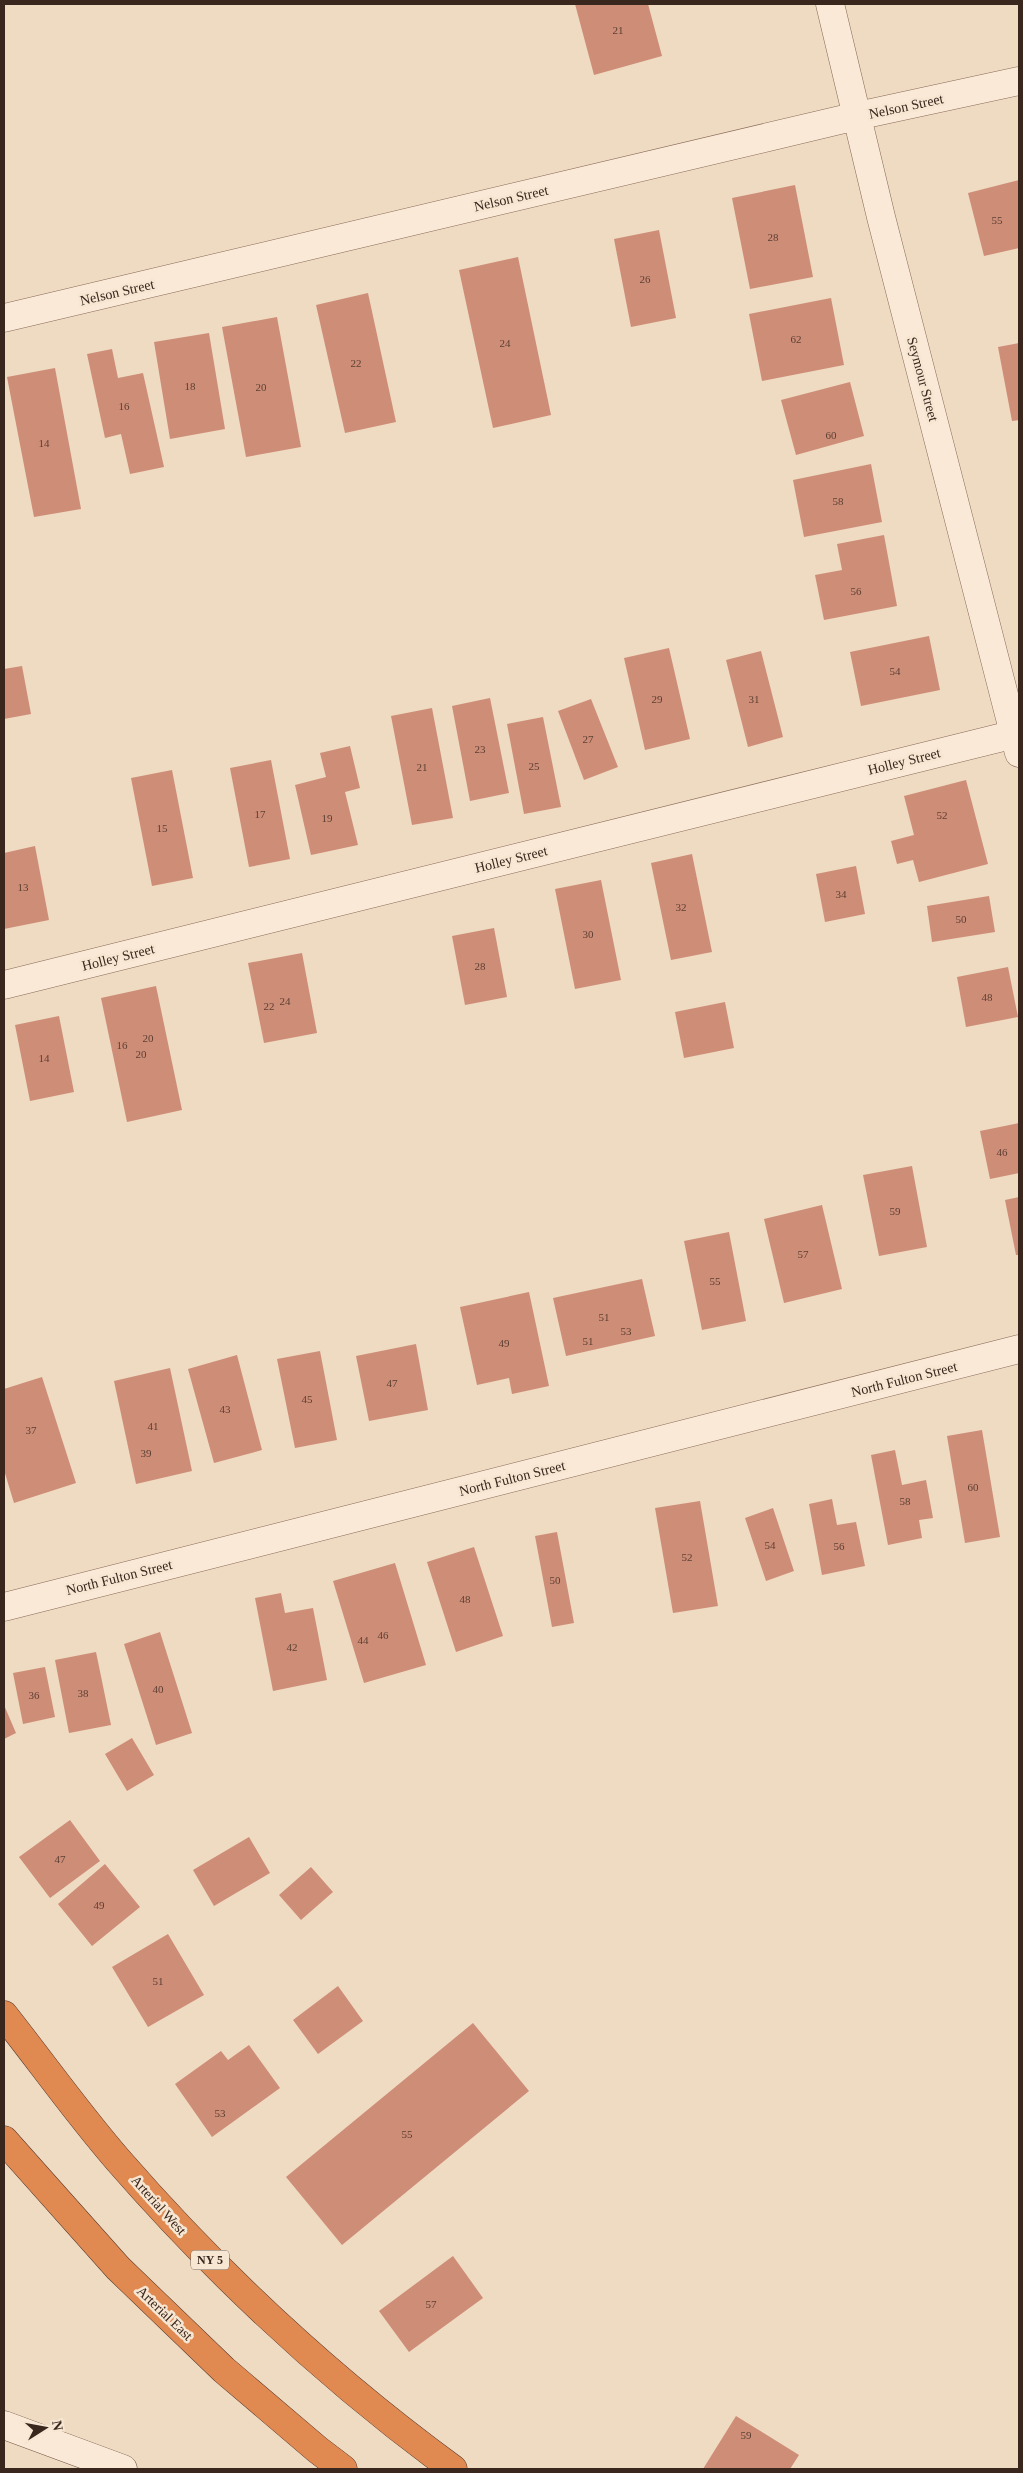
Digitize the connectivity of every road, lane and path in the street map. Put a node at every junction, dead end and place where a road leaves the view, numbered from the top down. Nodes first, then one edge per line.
1 (830, 4) edge
2 (1019, 81) edge
3 (857, 116) junction
4 (4, 318) edge
5 (1018, 740) edge
6 (4, 985) edge
7 (1019, 1349) edge
8 (4, 1607) edge
9 (4, 2015) edge
10 (4, 2140) edge
11 (4, 2425) edge
12 (123, 2469) edge
13 (343, 2469) edge
14 (453, 2469) edge

1 - 3 street, Seymour Street
2 - 3 street, Nelson Street
3 - 4 street, Nelson Street
3 - 5 street, Seymour Street
5 - 6 street, Holley Street
7 - 8 street, North Fulton Street
9 - 14 highway, Arterial West / NY 5
10 - 13 highway, Arterial East
11 - 12 street

